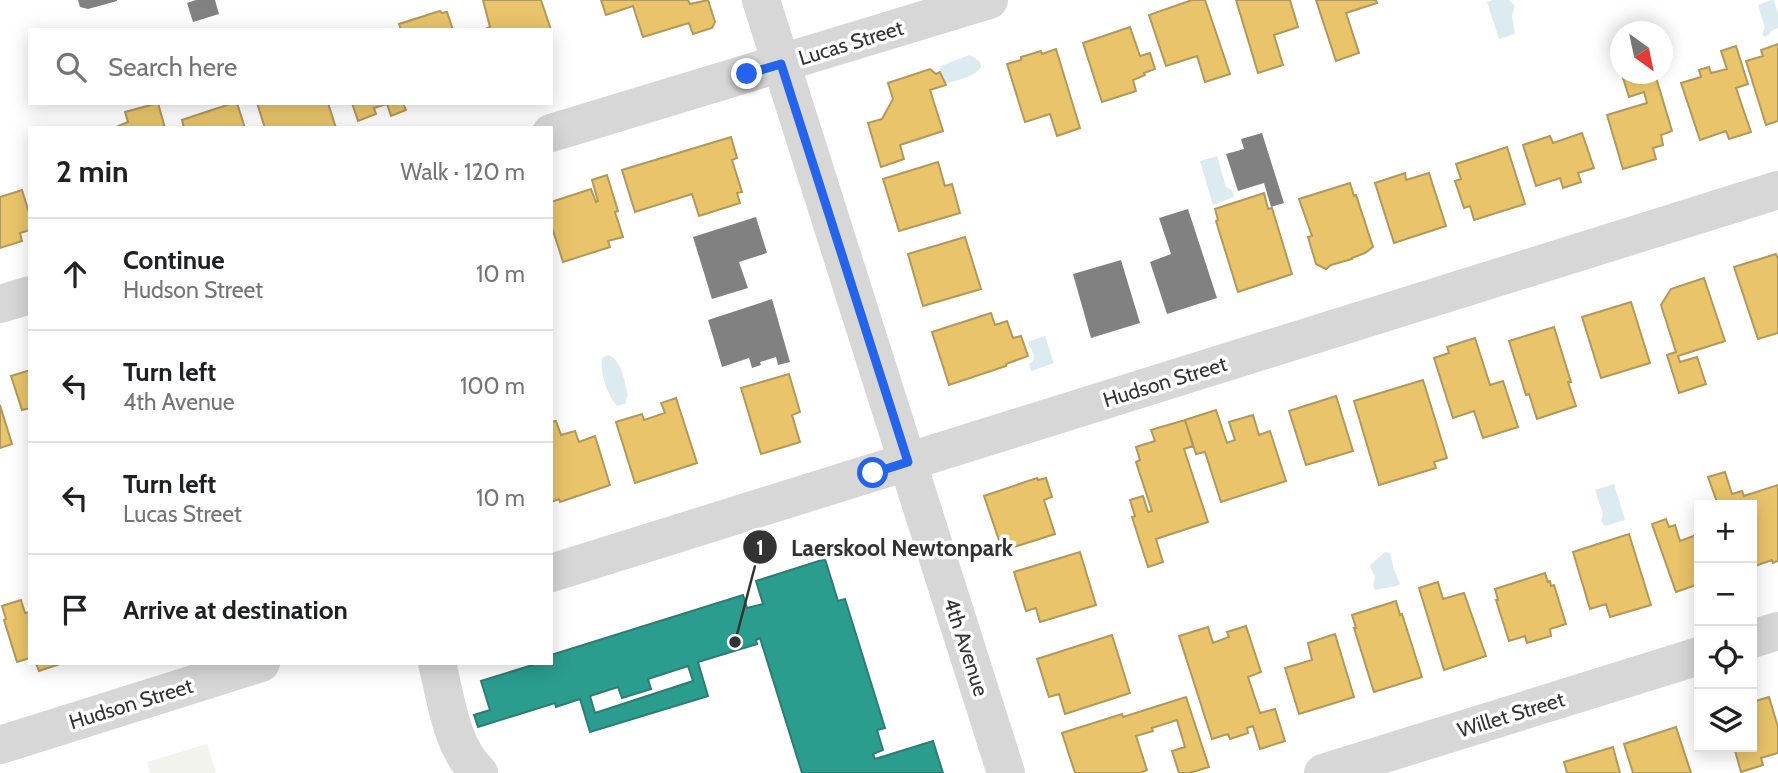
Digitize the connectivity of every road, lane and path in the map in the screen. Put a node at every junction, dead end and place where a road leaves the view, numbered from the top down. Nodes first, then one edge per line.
1 (761, 0) edge
2 (989, 0) edge
3 (781, 64) junction
4 (553, 133) edge
5 (1778, 190) edge
6 (28, 296) edge
7 (0, 304) edge
8 (908, 462) junction
9 (553, 572) edge
10 (1778, 631) edge
11 (1757, 637) edge
12 (1694, 658) edge
13 (255, 665) edge
14 (438, 665) edge
15 (0, 745) edge
16 (479, 773) edge
17 (1006, 773) edge
18 (1323, 773) edge

1 - 3 street, 4th Avenue
2 - 3 street, Lucas Street
3 - 4 street, Lucas Street
3 - 8 street, 4th Avenue
5 - 8 street, Hudson Street
6 - 7 street
8 - 9 street, Hudson Street
8 - 17 street, 4th Avenue
10 - 11 street
12 - 18 street, Willet Street
13 - 15 street, Hudson Street
14 - 16 street

